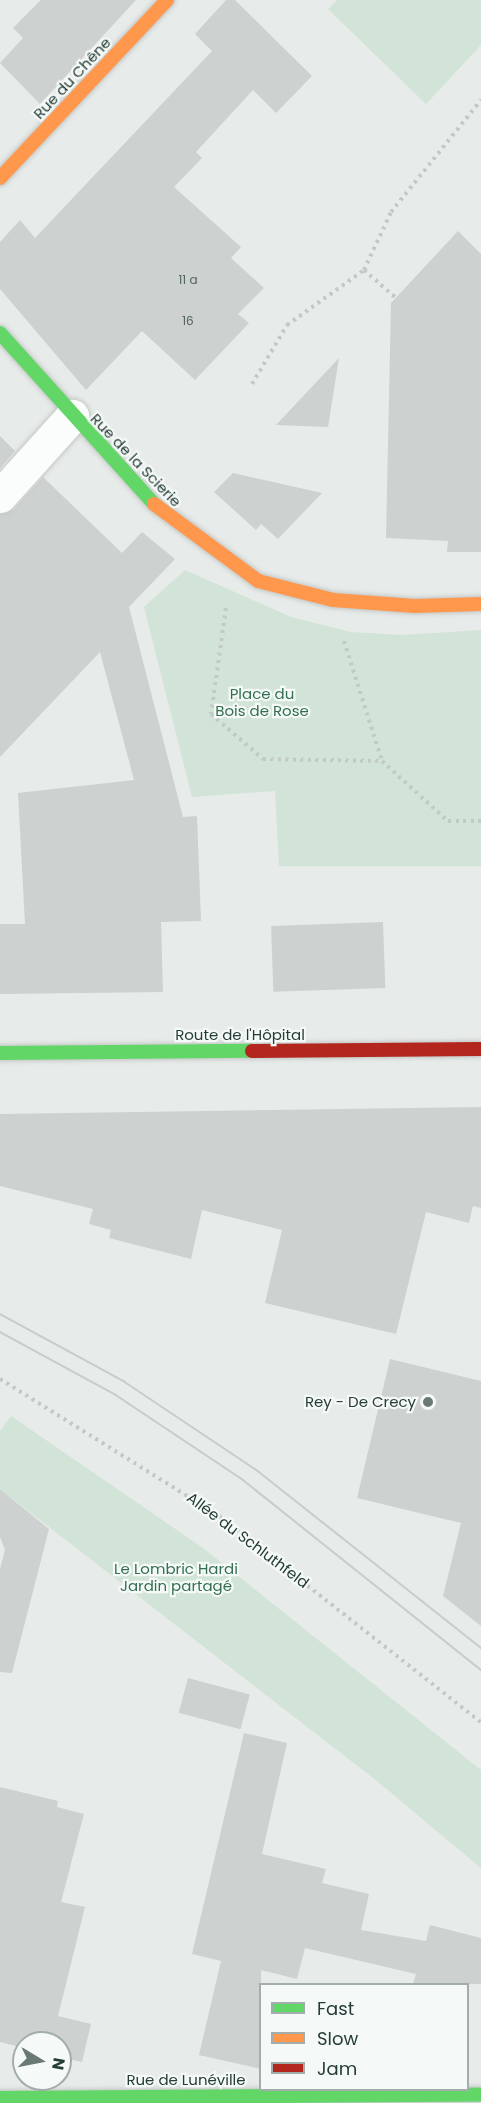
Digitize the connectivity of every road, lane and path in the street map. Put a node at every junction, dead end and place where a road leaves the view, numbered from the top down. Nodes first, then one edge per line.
1 (167, 0) edge
2 (481, 100) edge
3 (0, 178) edge
4 (364, 270) junction
5 (396, 298) dead end
6 (0, 333) edge
7 (252, 384) dead end
8 (72, 416) junction
9 (0, 496) edge
10 (481, 604) edge
11 (225, 621) dead end
12 (340, 629) dead end
13 (382, 761) junction
14 (481, 822) edge
15 (481, 1049) edge
16 (0, 1053) edge
17 (0, 1379) edge
18 (481, 1722) edge
19 (481, 2095) edge
20 (0, 2098) edge

1 - 3 street, Rue du Chêne
2 - 4 path
4 - 5 path
4 - 7 path
6 - 8 street, Rue de la Scierie
8 - 9 street
8 - 10 street, Rue de la Scierie
11 - 13 path
12 - 13 path
13 - 14 path
15 - 16 street, Route de l'Hôpital
17 - 18 path, Allée du Schluthfeld
19 - 20 street, Rue de Lunéville

